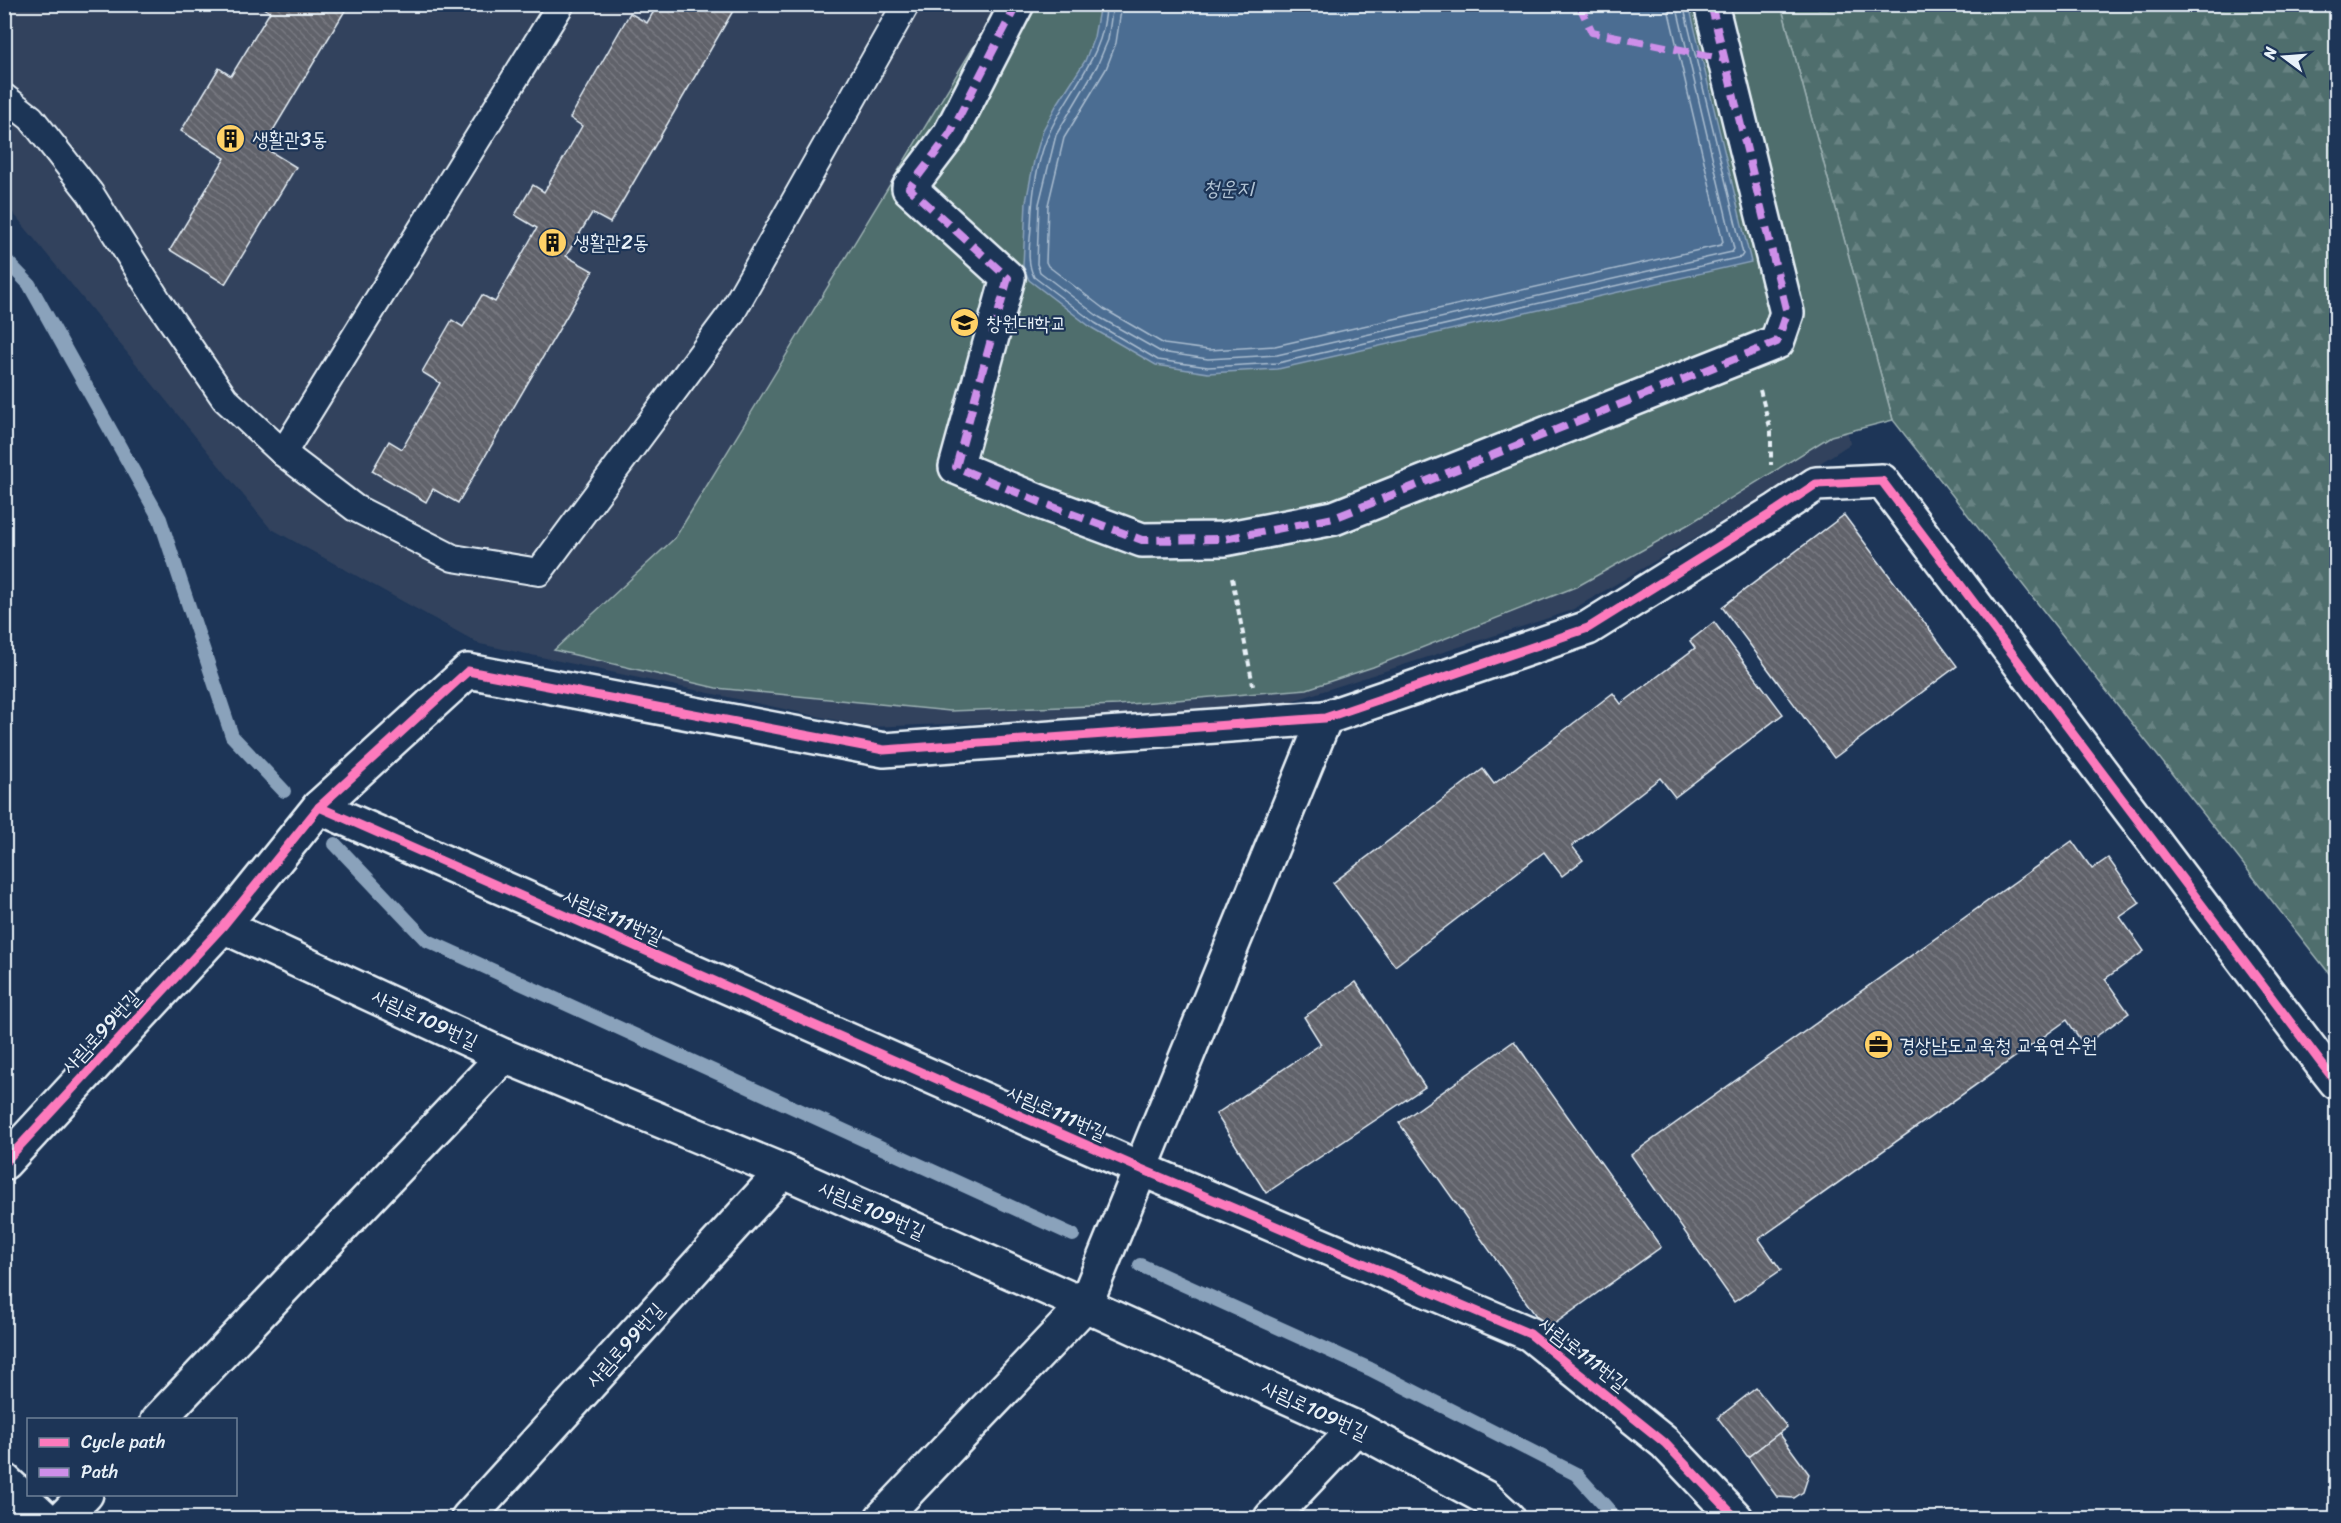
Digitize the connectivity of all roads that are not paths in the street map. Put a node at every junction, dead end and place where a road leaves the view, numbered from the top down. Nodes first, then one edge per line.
1 (561, 4) edge
2 (906, 4) edge
3 (1017, 4) edge
4 (1711, 4) edge
5 (4, 97) edge
6 (283, 453) junction
7 (1325, 718) junction
8 (319, 807) junction
9 (223, 926) junction
10 (504, 1056) junction
11 (2337, 1082) edge
12 (4, 1163) edge
13 (1139, 1168) junction
14 (783, 1171) junction
15 (1085, 1305) junction
16 (159, 1418) edge
17 (1356, 1428) junction
18 (4, 1480) edge
19 (84, 1496) edge
20 (45, 1518) edge
21 (63, 1518) edge
22 (468, 1518) edge
23 (882, 1518) edge
24 (1271, 1518) edge
25 (1508, 1518) edge
26 (1736, 1518) edge

1 - 6 lane
2 - 6 lane
3 - 4 street
5 - 6 lane
7 - 8 street, 사림로99번길
7 - 11 street
7 - 13 street
8 - 9 street, 사림로99번길
8 - 13 street, 사림로111번길
9 - 10 street, 사림로109번길
9 - 12 street, 사림로99번길
10 - 14 street, 사림로109번길
10 - 16 street
13 - 15 street
13 - 26 street, 사림로111번길
14 - 15 street, 사림로109번길
14 - 22 street, 사림로99번길
15 - 17 street, 사림로109번길
15 - 23 street
17 - 24 street
17 - 25 street, 사림로109번길
18 - 20 street
19 - 21 street

